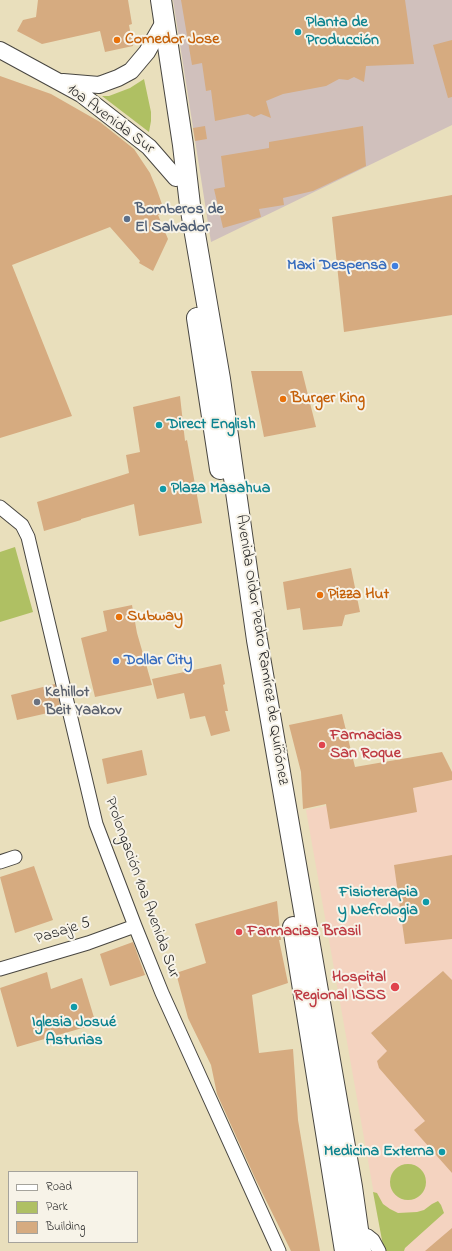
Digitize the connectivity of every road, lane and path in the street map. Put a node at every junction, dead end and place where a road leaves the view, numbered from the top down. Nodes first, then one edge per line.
1 (148, 0) edge
2 (161, 0) edge
3 (159, 30) junction
4 (0, 50) edge
5 (58, 82) junction
6 (176, 178) junction
7 (0, 507) edge
8 (15, 857) dead end
9 (0, 862) edge
10 (135, 926) junction
11 (0, 970) edge
12 (360, 1242) edge
13 (279, 1251) edge
14 (345, 1251) edge
15 (379, 1251) edge

1 - 3 main road, Avenida Oidor Pedro Ramírez de Quiñónez
2 - 3 main road, Avenida Oidor Pedro Ramírez de Quiñónez
3 - 5 street, 10a Avenida Sur
3 - 6 main road, Avenida Oidor Pedro Ramírez de Quiñónez
3 - 12 main road, Avenida Oidor Pedro Ramírez de Quiñónez
4 - 5 street, 10a Avenida Sur
5 - 6 street, 10a Avenida Sur
6 - 14 main road, Avenida Oidor Pedro Ramírez de Quiñónez
7 - 10 street, Prolongación 10a Avenida Sur
8 - 9 street
10 - 11 street, Pasaje 5
10 - 13 street, Prolongación 10a Avenida Sur
12 - 15 street

